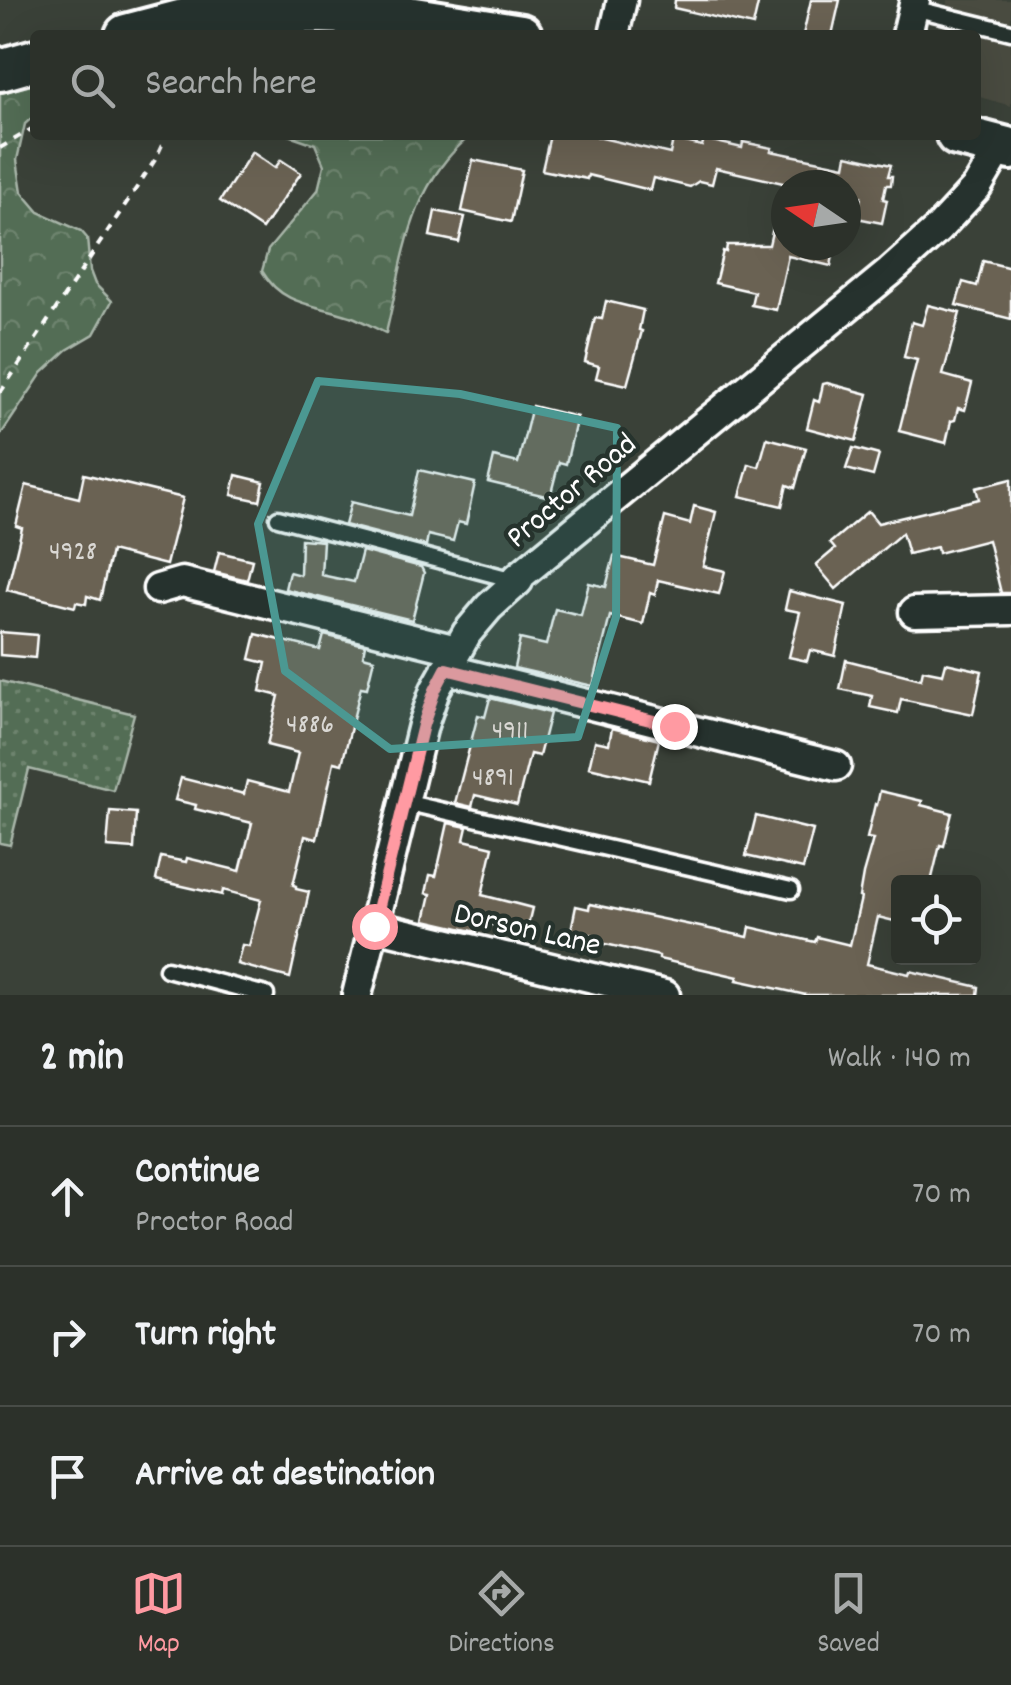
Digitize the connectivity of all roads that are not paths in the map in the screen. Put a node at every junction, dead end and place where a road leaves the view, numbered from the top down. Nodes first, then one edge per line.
1 (622, 0) edge
2 (182, 10) edge
3 (458, 12) edge
4 (911, 14) edge
5 (137, 30) edge
6 (507, 30) edge
7 (615, 30) edge
8 (1011, 32) edge
9 (30, 61) edge
10 (0, 70) edge
11 (977, 140) edge
12 (1006, 147) edge
13 (278, 518) dead end
14 (518, 581) junction
15 (158, 589) dead end
16 (1011, 610) edge
17 (914, 612) dead end
18 (451, 659) junction
19 (836, 766) dead end
20 (404, 802) junction
21 (791, 890) dead end
22 (374, 926) junction
23 (167, 969) dead end
24 (266, 995) edge
25 (357, 995) edge
26 (665, 995) edge

1 - 7 street
2 - 3 main road
2 - 5 main road
3 - 6 main road
4 - 8 lane
9 - 10 main road
11 - 12 main road
12 - 14 street, Proctor Road
13 - 14 lane
14 - 18 street, Proctor Road
15 - 18 street
16 - 17 street
18 - 19 street
18 - 20 street, Proctor Road
20 - 21 lane
20 - 22 street, Proctor Road
22 - 25 street, Proctor Road
22 - 26 street, Dorson Lane
23 - 24 lane

